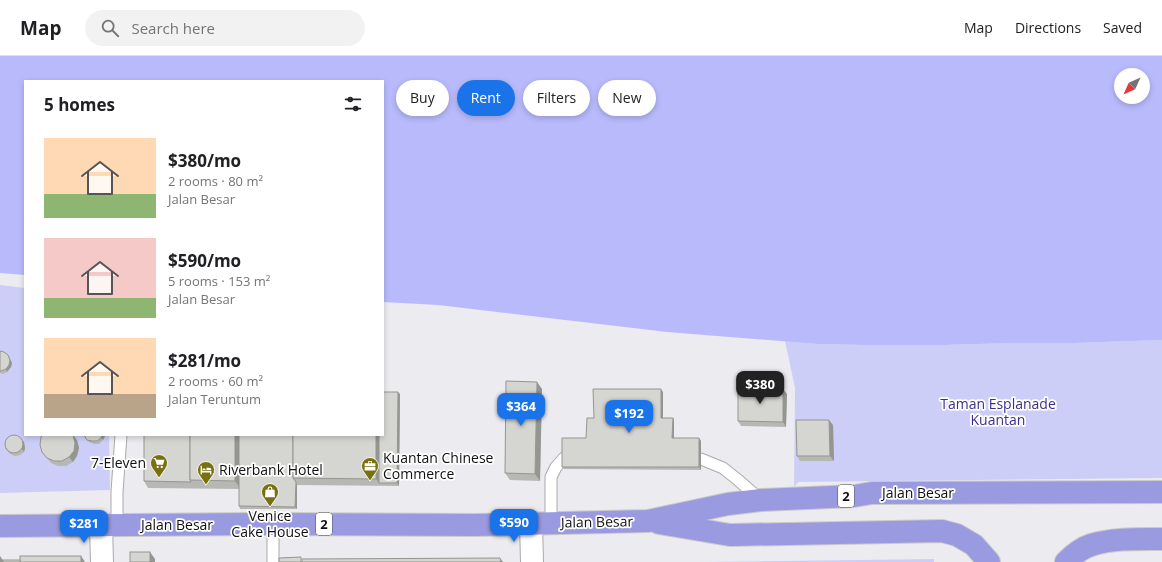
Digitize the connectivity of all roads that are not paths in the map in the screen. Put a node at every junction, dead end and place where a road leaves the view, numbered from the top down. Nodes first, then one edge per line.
1 (121, 436) edge
2 (564, 458) edge
3 (701, 459) edge
4 (1162, 492) edge
5 (761, 500) junction
6 (648, 521) junction
7 (541, 523) junction
8 (273, 524) junction
9 (109, 525) junction
10 (0, 526) edge
11 (1162, 538) edge
12 (977, 554) edge
13 (102, 562) edge
14 (273, 562) edge
15 (532, 562) edge
16 (989, 562) edge
17 (1066, 562) edge

1 - 9 lane
2 - 7 lane
3 - 5 lane
4 - 5 highway, Jalan Besar / 2
5 - 6 highway, Jalan Besar / 2
6 - 7 highway, Jalan Besar / 2
6 - 12 highway
7 - 8 highway, Jalan Besar / 2
7 - 15 street
8 - 9 highway, Jalan Besar / 2
8 - 14 lane
9 - 10 highway, Jalan Besar / 2
9 - 13 street
11 - 17 highway
12 - 16 highway

